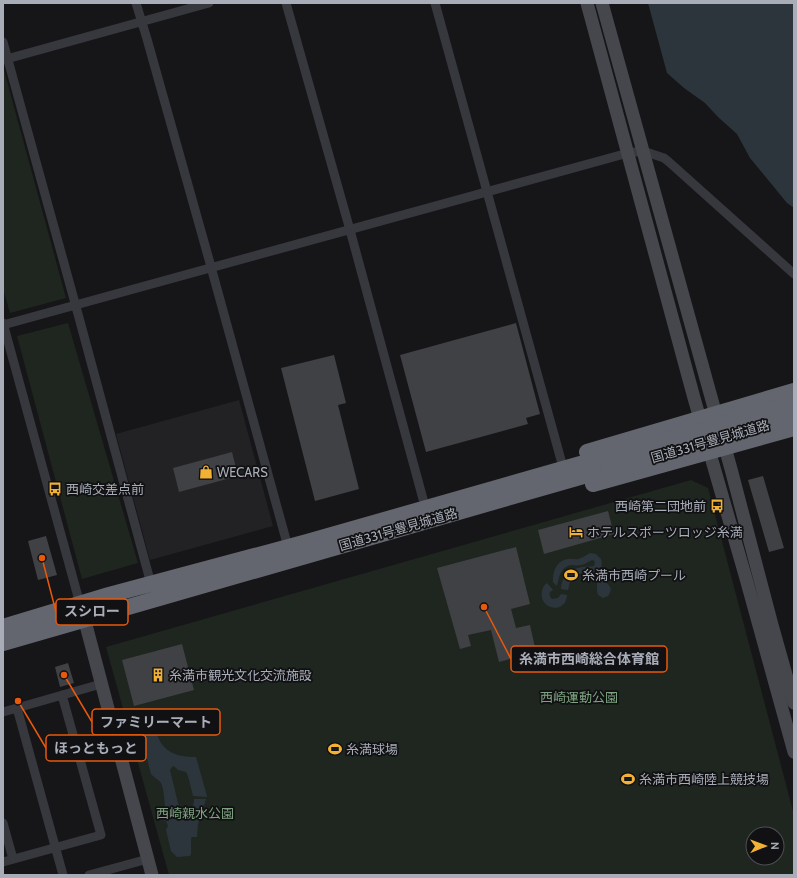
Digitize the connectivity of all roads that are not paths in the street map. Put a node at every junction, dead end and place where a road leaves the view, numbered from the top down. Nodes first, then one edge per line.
1 (136, 3) edge
2 (209, 3) edge
3 (286, 3) edge
4 (435, 3) edge
5 (587, 3) edge
6 (602, 3) edge
7 (142, 22) junction
8 (3, 42) edge
9 (5, 60) edge
10 (643, 151) junction
11 (628, 154) junction
12 (488, 192) junction
13 (350, 230) junction
14 (212, 268) junction
15 (794, 274) edge
16 (76, 305) junction
17 (3, 324) edge
18 (794, 391) edge
19 (794, 404) edge
20 (716, 414) junction
21 (794, 417) edge
22 (700, 419) junction
23 (794, 428) edge
24 (717, 449) junction
25 (562, 460) junction
26 (606, 463) junction
27 (423, 498) junction
28 (352, 528) junction
29 (346, 545) junction
30 (288, 546) junction
31 (151, 584) junction
32 (80, 604) junction
33 (84, 620) junction
34 (3, 626) edge
35 (6, 643) edge
36 (101, 684) junction
37 (62, 696) junction
38 (794, 703) edge
39 (17, 708) junction
40 (3, 712) edge
41 (794, 752) edge
42 (3, 823) edge
43 (56, 847) junction
44 (13, 859) junction
45 (148, 859) junction
46 (3, 862) edge
47 (63, 875) edge
48 (89, 875) edge
49 (152, 875) edge

1 - 7 street
2 - 7 street
3 - 13 street
4 - 12 street
5 - 11 street
6 - 10 street
7 - 9 street
7 - 14 street
8 - 9 street
9 - 16 street
10 - 11 street
10 - 15 street
10 - 20 street
11 - 12 street
11 - 22 street
12 - 13 street
12 - 25 street
13 - 14 street
13 - 27 street
14 - 16 street
14 - 30 street
16 - 17 street
16 - 31 street
17 - 32 street
18 - 20 highway
19 - 26 highway, 国道331号豊見城道路, bridge
20 - 22 highway
20 - 24 street
21 - 26 highway, 国道331号豊見城道路, bridge
22 - 24 street
22 - 25 highway
23 - 24 highway
24 - 29 highway
24 - 38 street
24 - 41 street
25 - 27 highway
26 - 28 highway, 国道331号豊見城道路
26 - 29 highway, 国道331号豊見城道路
27 - 28 highway
28 - 30 highway, 国道331号豊見城道路
29 - 33 highway, 国道331号豊見城道路
30 - 31 highway, 国道331号豊見城道路
31 - 32 highway, 国道331号豊見城道路
32 - 33 street
32 - 34 highway, 国道331号豊見城道路
33 - 35 highway, 国道331号豊見城道路
33 - 36 street
36 - 37 street
36 - 45 street
37 - 39 street
37 - 43 street
39 - 40 street
39 - 43 street
42 - 44 street
43 - 44 street
43 - 47 street
44 - 46 street
45 - 48 street
45 - 49 street

